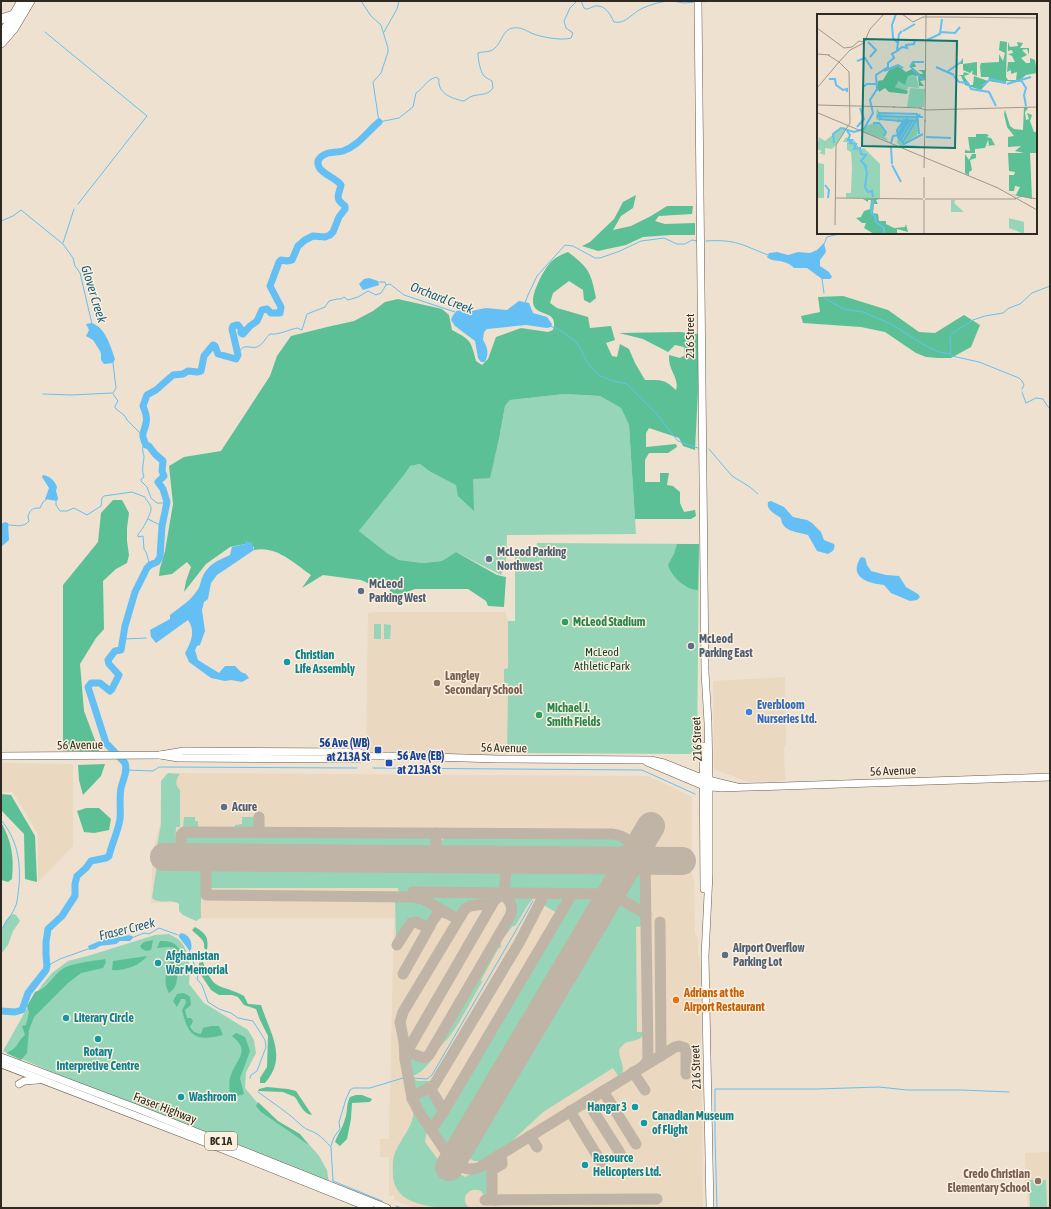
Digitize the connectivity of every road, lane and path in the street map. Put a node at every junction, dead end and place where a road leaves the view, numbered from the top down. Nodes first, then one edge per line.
1 (22, 1) edge
2 (30, 1) edge
3 (698, 1) edge
4 (14, 15) junction
5 (1, 19) edge
6 (3, 32) edge
7 (1, 43) edge
8 (705, 672) junction
9 (703, 753) junction
10 (1, 756) edge
11 (642, 760) junction
12 (682, 770) junction
13 (1050, 777) edge
14 (706, 783) junction
15 (1, 1057) edge
16 (1, 1064) edge
17 (42, 1080) junction
18 (19, 1084) dead end
19 (370, 1208) edge
20 (387, 1208) edge
21 (710, 1208) edge

1 - 4 highway
2 - 6 highway
3 - 8 main road, 216 Street
4 - 5 highway
4 - 6 highway
6 - 7 highway
8 - 9 main road, 216 Street
8 - 14 main road, 216 Street
9 - 12 main road
9 - 14 main road, 216 Street
10 - 11 main road, 56 Avenue
11 - 12 main road, 56 Avenue
11 - 14 main road, 56 Avenue
12 - 14 main road, 56 Avenue
13 - 14 main road, 56 Avenue
14 - 21 main road, 216 Street
15 - 20 main road, Fraser Highway / BC 1A
16 - 17 main road, Fraser Highway / BC 1A
17 - 18 main road
17 - 19 main road, Fraser Highway / BC 1A

